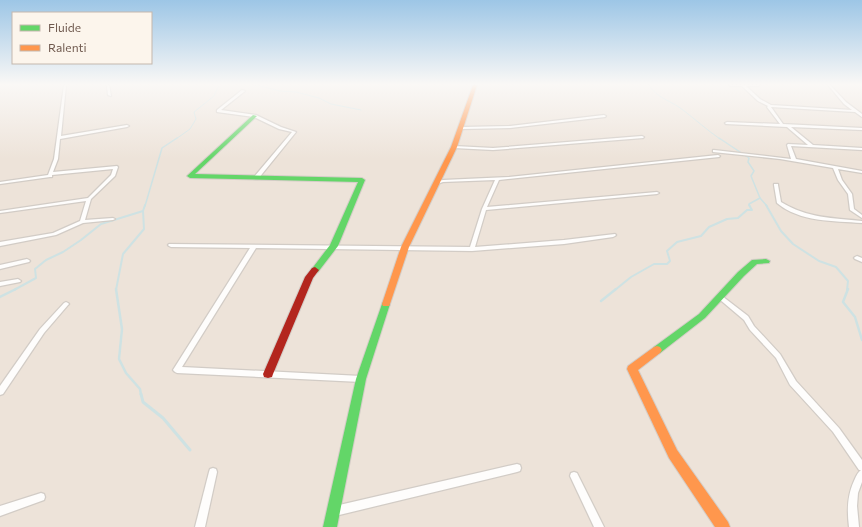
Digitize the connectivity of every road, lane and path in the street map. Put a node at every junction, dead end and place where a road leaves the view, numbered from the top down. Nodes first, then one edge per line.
1 (62, 110) edge
2 (220, 110) edge
3 (468, 110) edge
4 (771, 110) edge
5 (830, 110) edge
6 (854, 111) joint
7 (256, 116) junction
8 (604, 116) dead end
9 (862, 116) edge
10 (727, 123) dead end
11 (782, 125) junction
12 (127, 126) dead end
13 (788, 126) junction
14 (462, 128) junction
15 (862, 129) edge
16 (642, 137) dead end
17 (58, 138) junction
18 (812, 146) junction
19 (454, 147) junction
20 (862, 149) edge
21 (714, 151) dead end
22 (718, 156) dead end
23 (794, 161) junction
24 (835, 168) junction
25 (862, 172) edge
26 (51, 174) junction
27 (256, 178) junction
28 (498, 178) junction
29 (0, 183) edge
30 (437, 183) junction
31 (776, 185) dead end
32 (657, 193) dead end
33 (89, 199) junction
34 (484, 209) junction
35 (0, 212) edge
36 (862, 217) edge
37 (113, 219) dead end
38 (82, 222) junction
39 (862, 222) edge
40 (613, 235) dead end
41 (0, 244) edge
42 (171, 245) dead end
43 (254, 246) junction
44 (334, 246) junction
45 (405, 248) junction
46 (472, 249) junction
47 (27, 261) dead end
48 (766, 261) dead end
49 (0, 267) edge
50 (18, 281) dead end
51 (0, 284) edge
52 (720, 297) junction
53 (66, 304) dead end
54 (268, 374) junction
55 (361, 380) junction
56 (0, 392) edge
57 (862, 467) edge
58 (517, 468) dead end
59 (212, 472) dead end
60 (862, 474) edge
61 (574, 476) dead end
62 (41, 497) dead end
63 (0, 511) edge
64 (335, 511) junction
65 (200, 527) edge
66 (330, 527) edge
67 (599, 527) edge
68 (723, 527) edge
69 (854, 527) edge

1 - 17 street
2 - 7 street
3 - 14 street
4 - 11 street
5 - 6 street
6 - 9 street
7 - 27 street
7 - 27 street
8 - 14 street
10 - 11 street
11 - 13 street
12 - 17 street
13 - 15 street
13 - 18 street
14 - 19 street
16 - 19 street
17 - 26 street
18 - 20 street
18 - 23 street
19 - 30 street
21 - 23 street
22 - 28 street
23 - 24 street
24 - 25 street
24 - 36 street
26 - 29 street
26 - 33 street
27 - 44 street
28 - 30 street
28 - 34 street
30 - 45 street
31 - 39 street
32 - 34 street
33 - 35 street
33 - 38 street
34 - 46 street
37 - 38 street
38 - 41 street
40 - 46 street
42 - 43 street
43 - 44 street
43 - 54 street
44 - 45 street
44 - 54 street
45 - 46 street
45 - 55 street
47 - 49 street
48 - 52 street
50 - 51 street
52 - 57 street
52 - 68 street
53 - 56 street
54 - 55 street
55 - 64 street
58 - 64 street
59 - 65 street
60 - 69 street
61 - 67 street
62 - 63 street
64 - 66 street

